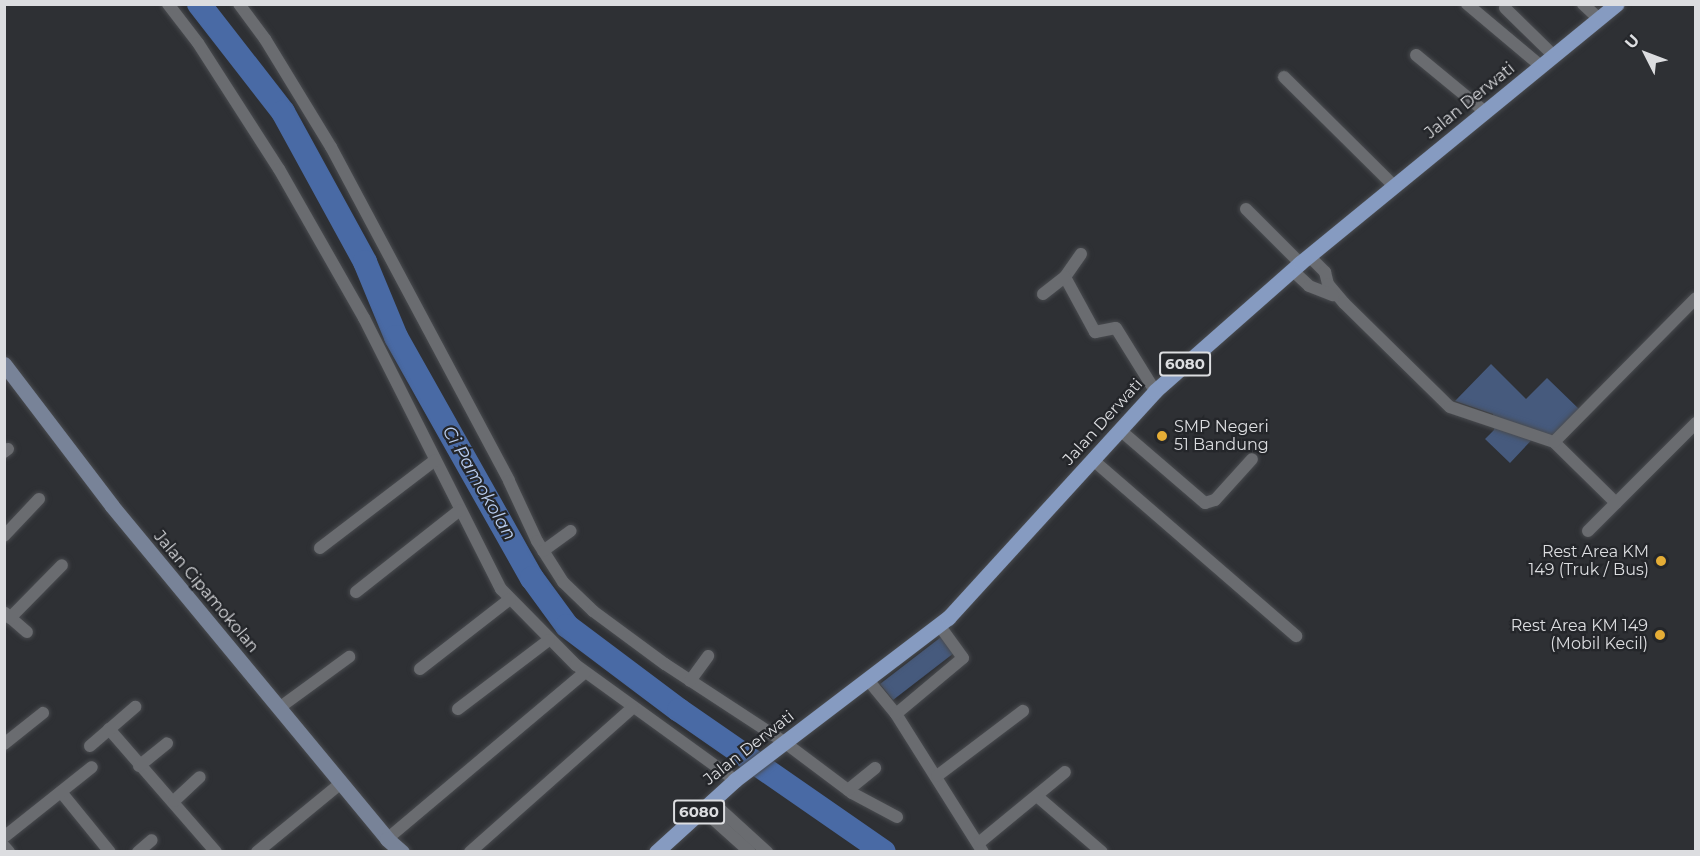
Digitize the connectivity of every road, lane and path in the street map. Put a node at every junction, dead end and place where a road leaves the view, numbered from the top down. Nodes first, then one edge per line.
1 (168, 4) edge
2 (239, 4) edge
3 (1467, 4) edge
4 (1583, 4) edge
5 (1616, 4) edge
6 (1505, 8) dead end
7 (1599, 19) junction
8 (1416, 55) dead end
9 (1554, 56) junction
10 (1541, 66) junction
11 (1284, 77) dead end
12 (1484, 111) junction
13 (1395, 187) junction
14 (1246, 209) dead end
15 (1081, 254) dead end
16 (1301, 263) junction
17 (1065, 277) junction
18 (1043, 294) dead end
19 (1695, 298) edge
20 (1344, 303) junction
21 (4, 364) edge
22 (1155, 391) junction
23 (1695, 423) edge
24 (1120, 430) junction
25 (1554, 442) junction
26 (1252, 459) dead end
27 (435, 460) junction
28 (1093, 460) junction
29 (39, 499) dead end
30 (1616, 503) junction
31 (460, 510) junction
32 (571, 531) dead end
33 (1588, 531) dead end
34 (4, 536) edge
35 (320, 548) dead end
36 (543, 551) junction
37 (62, 565) dead end
38 (356, 592) dead end
39 (510, 599) junction
40 (8, 615) edge
41 (939, 625) junction
42 (27, 632) dead end
43 (1296, 636) dead end
44 (549, 640) junction
45 (708, 656) dead end
46 (349, 657) dead end
47 (420, 669) dead end
48 (585, 672) junction
49 (868, 680) junction
50 (690, 681) junction
51 (135, 707) dead end
52 (279, 708) junction
53 (632, 708) junction
54 (458, 709) dead end
55 (1023, 711) dead end
56 (43, 713) dead end
57 (897, 714) junction
58 (109, 729) junction
59 (168, 742) dead end
60 (4, 744) edge
61 (781, 744) junction
62 (90, 746) dead end
63 (139, 766) junction
64 (92, 767) dead end
65 (875, 768) dead end
66 (1065, 772) dead end
67 (937, 776) junction
68 (200, 777) dead end
69 (739, 777) junction
70 (341, 783) junction
71 (848, 790) junction
72 (61, 792) junction
73 (1038, 797) junction
74 (174, 801) junction
75 (707, 805) junction
76 (897, 817) dead end
77 (4, 837) edge
78 (387, 839) junction
79 (152, 840) dead end
80 (4, 846) edge
81 (982, 847) edge
82 (9, 852) edge
83 (110, 852) edge
84 (138, 852) edge
85 (216, 852) edge
86 (257, 852) edge
87 (402, 852) edge
88 (470, 852) edge
89 (656, 852) edge
90 (750, 852) edge
91 (767, 852) edge
92 (1102, 852) edge

1 - 27 street
2 - 36 street
3 - 10 street
4 - 7 street
5 - 7 main road, Jalan Derwati / 6080
6 - 9 street
7 - 9 main road, Jalan Derwati / 6080
8 - 12 street
9 - 10 main road, Jalan Derwati / 6080
10 - 12 main road, Jalan Derwati / 6080
11 - 13 street
12 - 13 main road, Jalan Derwati / 6080
13 - 16 main road, Jalan Derwati / 6080
14 - 16 street
15 - 17 street
16 - 20 street
16 - 20 street
16 - 22 main road, Jalan Derwati / 6080
17 - 18 street
17 - 22 street
19 - 25 street
20 - 25 street
21 - 52 street, Jalan Cipamokolan
22 - 24 main road, Jalan Derwati / 6080
23 - 30 street
24 - 26 street
24 - 28 main road, Jalan Derwati / 6080
25 - 30 street
27 - 31 street
27 - 35 street
28 - 41 main road, Jalan Derwati / 6080
28 - 43 street
29 - 34 street
30 - 33 street
31 - 38 street
31 - 39 street
32 - 36 street
36 - 50 street
37 - 40 street
39 - 44 street
39 - 47 street
40 - 42 street
41 - 49 main road, Jalan Derwati / 6080
41 - 57 street
44 - 48 street
44 - 54 street
45 - 50 street
46 - 52 street
48 - 53 street
48 - 78 street
49 - 57 street
49 - 61 main road, Jalan Derwati / 6080
50 - 61 street
51 - 58 street
52 - 70 street, Jalan Cipamokolan
53 - 69 street
53 - 88 street
55 - 67 street
56 - 60 street
57 - 67 street
58 - 62 street
58 - 63 street
59 - 63 street
61 - 69 main road, Jalan Derwati / 6080
61 - 71 street
63 - 74 street
64 - 72 street
65 - 71 street
66 - 73 street
67 - 81 street
68 - 74 street
69 - 75 main road, Jalan Derwati / 6080
70 - 78 street, Jalan Cipamokolan
70 - 86 street
71 - 76 street
72 - 77 street
72 - 83 street
73 - 81 street
73 - 92 street
74 - 85 street
75 - 89 main road, Jalan Derwati / 6080
75 - 90 street
75 - 91 street
78 - 87 street, Jalan Cipamokolan
79 - 84 street
80 - 82 street

